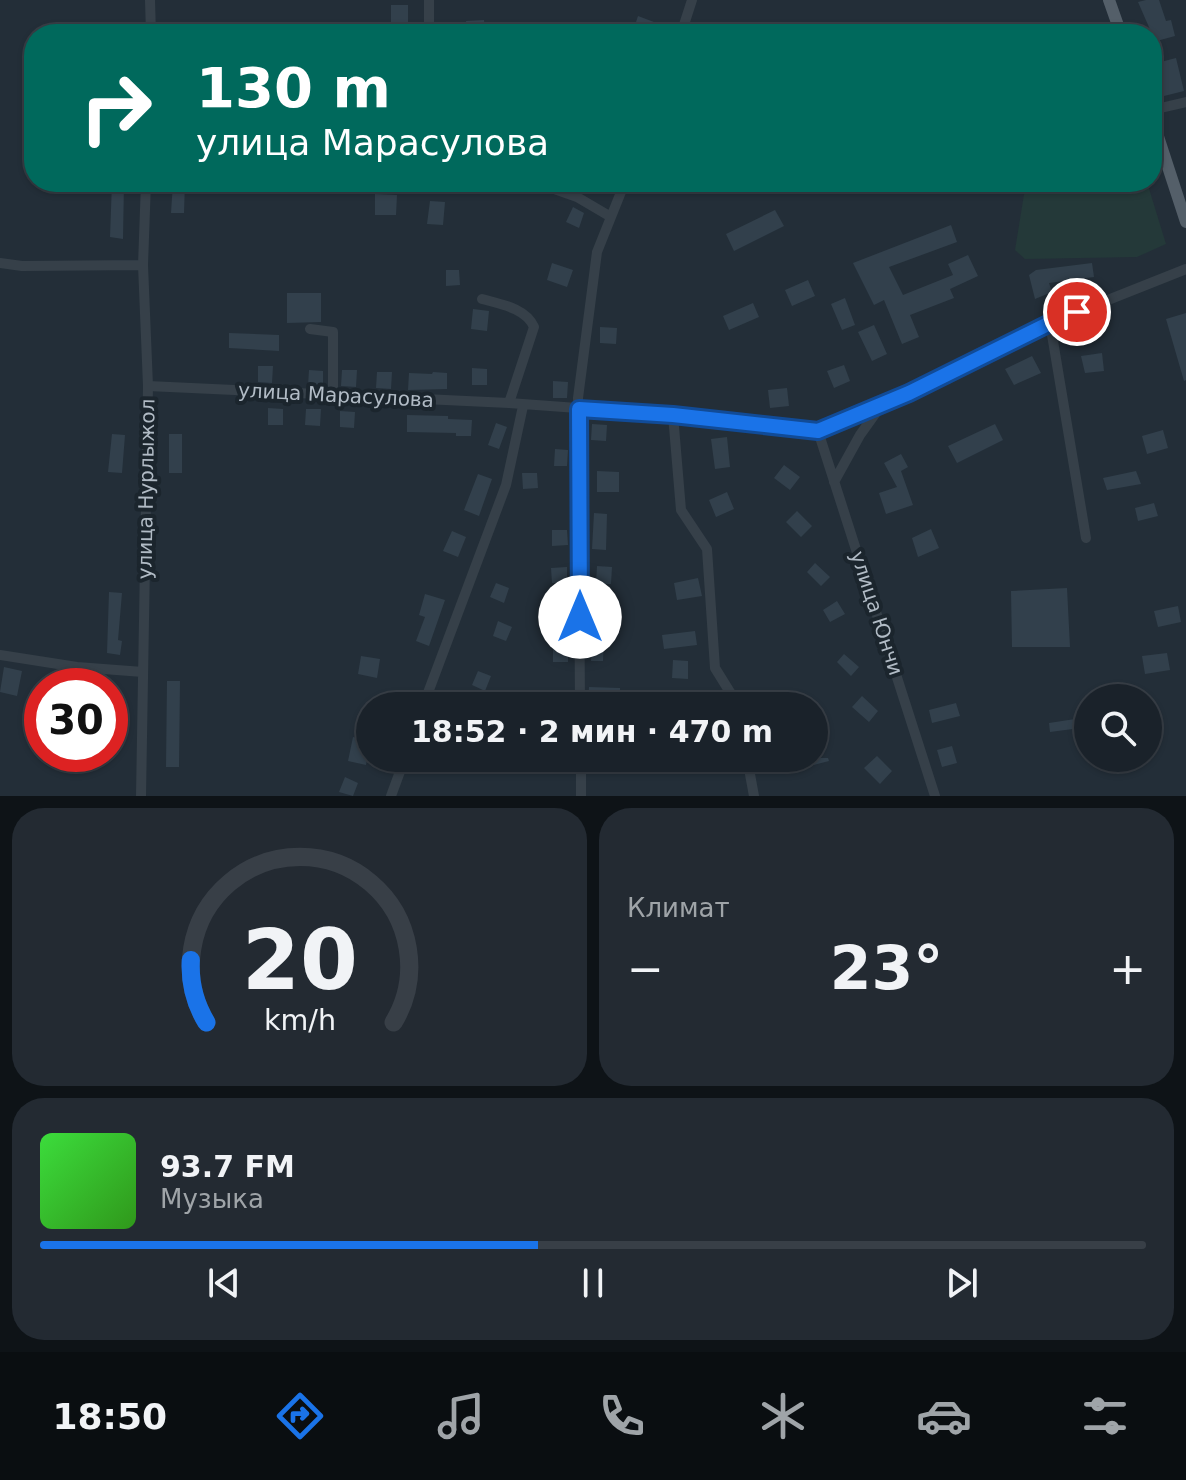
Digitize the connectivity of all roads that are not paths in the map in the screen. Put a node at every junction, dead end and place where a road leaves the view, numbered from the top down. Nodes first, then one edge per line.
1 (150, 0) edge
2 (429, 0) edge
3 (692, 0) edge
4 (1109, 0) edge
5 (151, 24) edge
6 (429, 24) edge
7 (684, 24) edge
8 (1117, 24) edge
9 (1186, 102) edge
10 (1162, 108) edge
11 (1162, 149) edge
12 (146, 192) edge
13 (563, 192) edge
14 (621, 192) edge
15 (611, 217) junction
16 (1186, 222) edge
17 (0, 263) edge
18 (143, 265) junction
19 (1186, 269) edge
20 (482, 299) dead end
21 (1050, 323) junction
22 (310, 329) dead end
23 (148, 386) junction
24 (333, 395) junction
25 (509, 403) junction
26 (523, 406) junction
27 (881, 406) junction
28 (579, 409) junction
29 (673, 415) junction
30 (818, 431) junction
31 (834, 482) junction
32 (1086, 538) dead end
33 (0, 655) edge
34 (143, 672) junction
35 (428, 692) edge
36 (580, 692) edge
37 (730, 692) edge
38 (400, 772) edge
39 (581, 772) edge
40 (750, 772) edge
41 (141, 796) edge
42 (391, 796) edge
43 (581, 796) edge
44 (754, 796) edge
45 (935, 796) edge

1 - 5 street
2 - 6 street
3 - 7 street
4 - 8 main road
9 - 10 street
11 - 16 main road
12 - 18 street, улица Нурлыжол
13 - 15 street
14 - 15 street
15 - 28 street
17 - 18 street
18 - 23 street, улица Нурлыжол
19 - 21 street, улица Марасулова
20 - 25 street
21 - 27 street, улица Марасулова
21 - 32 street
22 - 24 street
23 - 24 street, улица Марасулова
23 - 34 street, улица Нурлыжол
24 - 25 street, улица Марасулова
25 - 26 street, улица Марасулова
26 - 28 street, улица Марасулова
26 - 35 street
27 - 30 street, улица Марасулова
27 - 31 street
28 - 29 street, улица Марасулова
28 - 36 street
29 - 30 street, улица Марасулова
29 - 37 street
30 - 31 street, улица Юнчи
31 - 45 street, улица Юнчи
33 - 34 street
34 - 41 street, улица Нурлыжол
38 - 42 street
39 - 43 street
40 - 44 street

